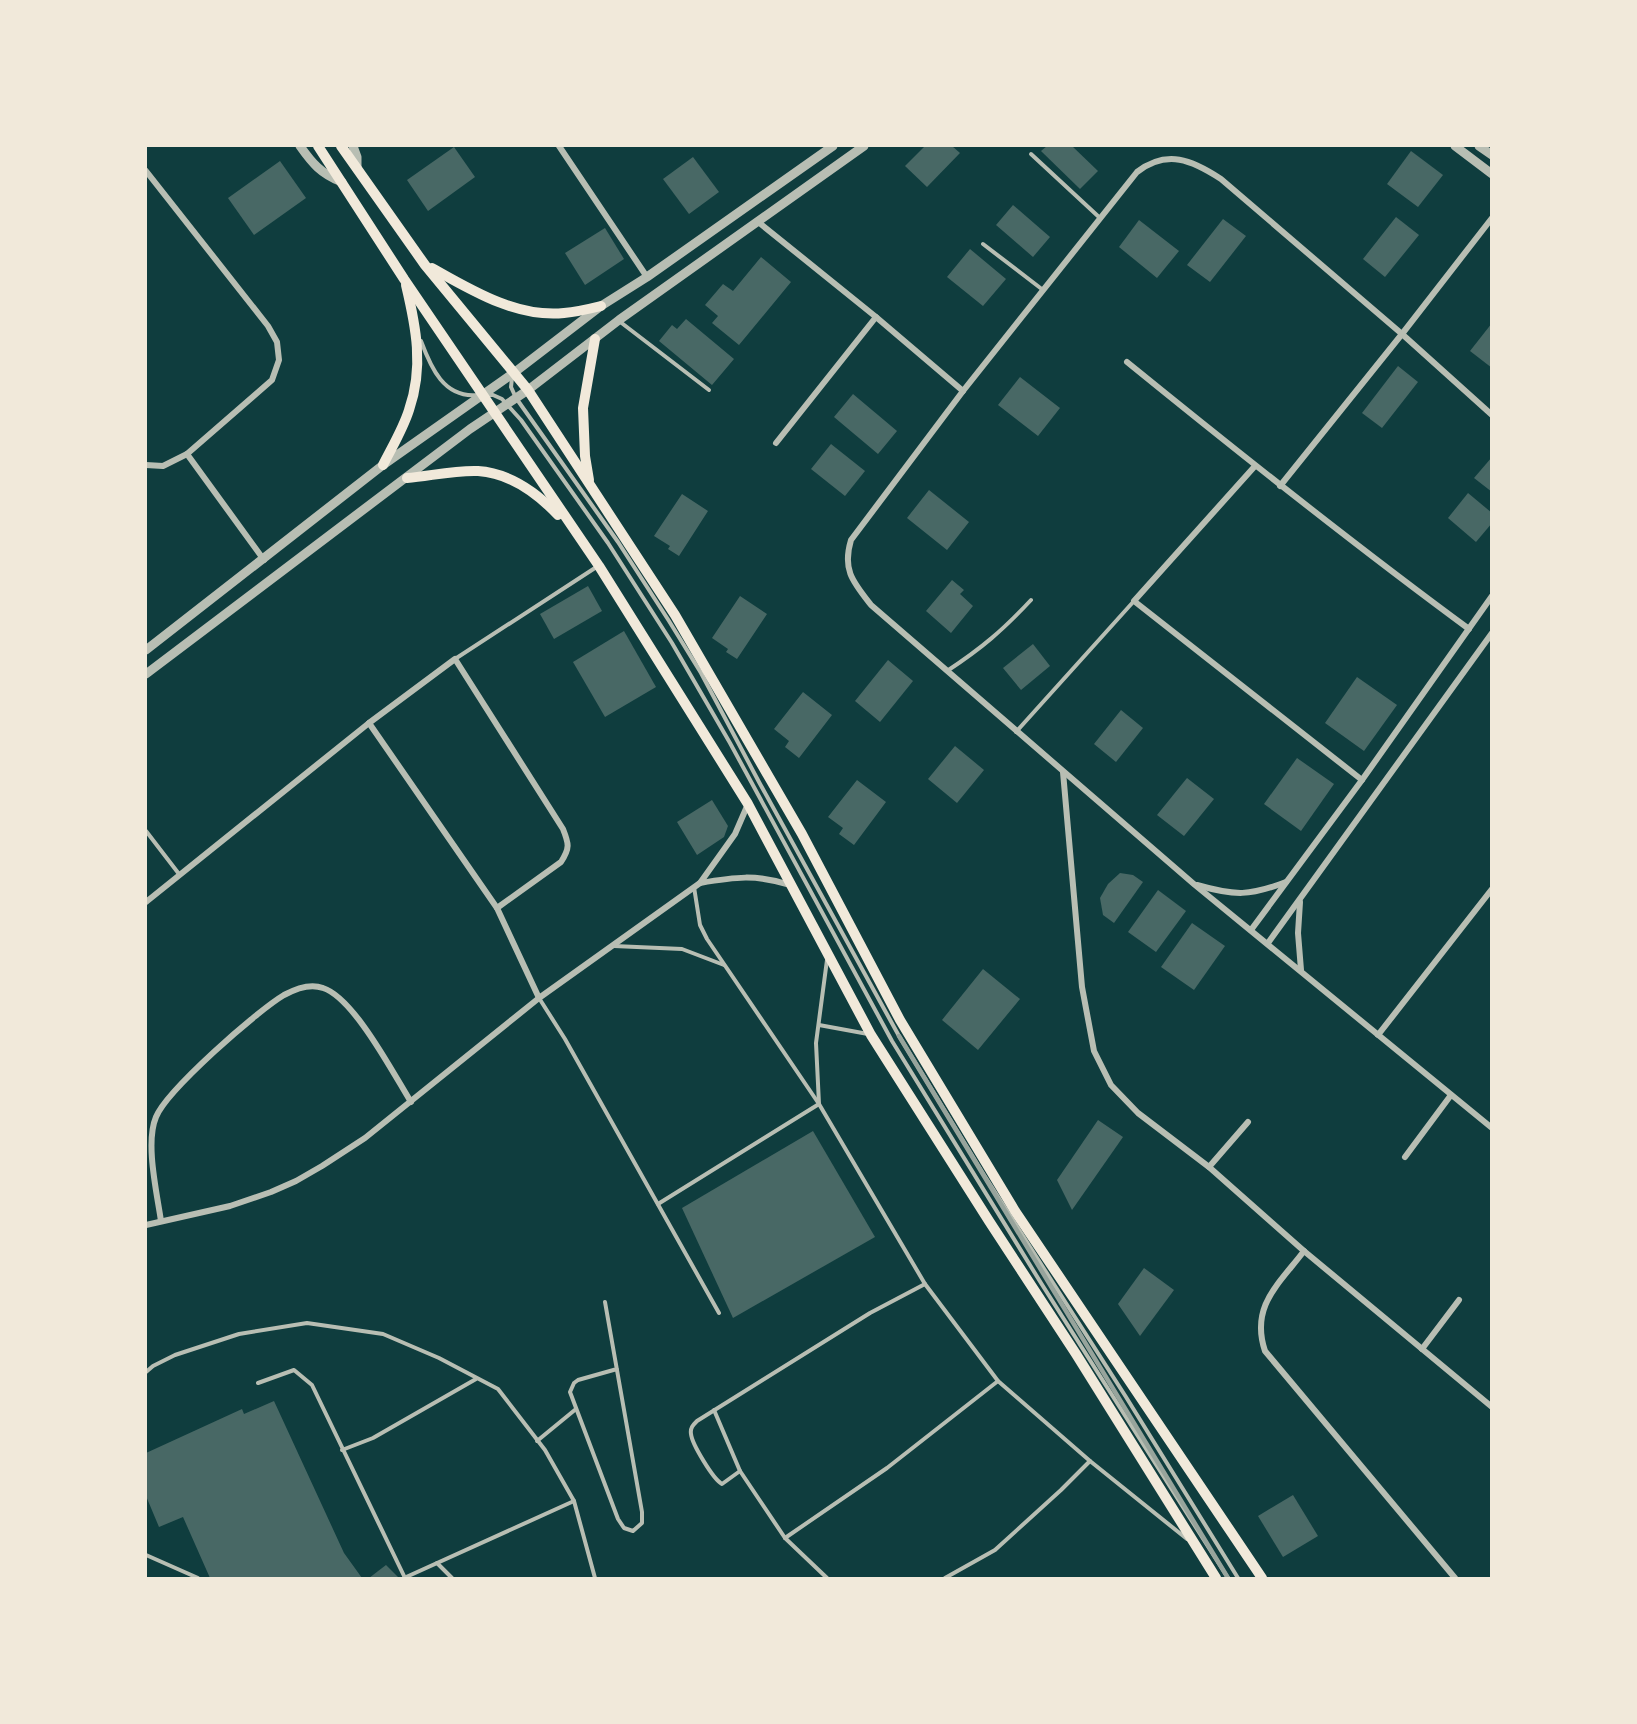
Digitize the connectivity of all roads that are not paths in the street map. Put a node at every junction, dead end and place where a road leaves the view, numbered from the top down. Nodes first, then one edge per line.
1 (300, 146) edge
2 (318, 146) edge
3 (341, 146) edge
4 (353, 146) edge
5 (560, 146) edge
6 (833, 146) edge
7 (864, 146) edge
8 (1455, 146) edge
9 (1479, 146) edge
10 (1031, 154) dead end
11 (1491, 155) edge
12 (357, 169) junction
13 (146, 171) edge
14 (1491, 174) edge
15 (342, 182) junction
16 (1100, 218) junction
17 (1491, 218) edge
18 (757, 221) junction
19 (983, 244) dead end
20 (425, 265) junction
21 (647, 277) junction
22 (404, 279) junction
23 (1043, 291) junction
24 (601, 306) junction
25 (876, 317) junction
26 (619, 320) junction
27 (416, 329) junction
28 (1402, 334) junction
29 (595, 339) junction
30 (1127, 362) dead end
31 (515, 372) junction
32 (528, 390) junction
33 (708, 390) dead end
34 (963, 391) junction
35 (483, 395) junction
36 (516, 398) junction
37 (508, 404) junction
38 (496, 412) junction
39 (1491, 415) edge
40 (776, 443) dead end
41 (187, 454) junction
42 (146, 465) edge
43 (383, 465) junction
44 (1255, 466) junction
45 (407, 478) junction
46 (591, 486) junction
47 (1280, 486) junction
48 (576, 533) junction
49 (264, 560) junction
50 (599, 566) junction
51 (1491, 596) edge
52 (1031, 600) dead end
53 (1134, 601) junction
54 (1468, 629) junction
55 (1491, 633) edge
56 (146, 650) edge
57 (455, 659) junction
58 (947, 672) junction
59 (146, 674) edge
60 (369, 723) junction
61 (1016, 732) junction
62 (1063, 772) junction
63 (1362, 780) junction
64 (748, 804) junction
65 (146, 831) edge
66 (179, 874) junction
67 (1287, 882) junction
68 (697, 885) junction
69 (1195, 885) junction
70 (792, 886) junction
71 (1491, 889) edge
72 (1301, 900) junction
73 (146, 902) edge
74 (497, 908) junction
75 (1251, 930) junction
76 (1268, 944) junction
77 (611, 946) junction
78 (828, 953) junction
79 (724, 965) junction
80 (1301, 970) junction
81 (539, 998) junction
82 (819, 1025) junction
83 (871, 1035) junction
84 (1378, 1035) junction
85 (1451, 1095) junction
86 (411, 1102) junction
87 (819, 1104) junction
88 (1248, 1122) dead end
89 (1491, 1127) edge
90 (1406, 1157) dead end
91 (1209, 1167) junction
92 (658, 1204) junction
93 (161, 1221) junction
94 (146, 1225) edge
95 (1304, 1251) junction
96 (925, 1284) junction
97 (1459, 1300) dead end
98 (605, 1302) dead end
99 (718, 1313) dead end
100 (1422, 1349) junction
101 (617, 1369) junction
102 (146, 1372) edge
103 (476, 1379) junction
104 (998, 1381) junction
105 (258, 1383) dead end
106 (1491, 1407) edge
107 (577, 1409) junction
108 (714, 1410) junction
109 (537, 1441) junction
110 (342, 1450) junction
111 (1089, 1461) junction
112 (740, 1471) junction
113 (574, 1502) junction
114 (785, 1538) junction
115 (1197, 1547) junction
116 (146, 1556) edge
117 (437, 1563) junction
118 (595, 1572) junction
119 (198, 1578) edge
120 (404, 1578) edge
121 (452, 1578) edge
122 (595, 1578) edge
123 (601, 1578) edge
124 (827, 1578) edge
125 (945, 1578) edge
126 (1216, 1578) edge
127 (1228, 1578) edge
128 (1238, 1578) edge
129 (1262, 1578) edge
130 (1455, 1578) edge

1 - 15 street
2 - 15 main road
3 - 12 main road
4 - 12 street
5 - 21 street
6 - 21 street
7 - 18 street
8 - 14 street
9 - 11 street
10 - 16 lane
12 - 20 main road
13 - 41 street
15 - 22 main road
16 - 23 street
16 - 28 street
17 - 28 street
18 - 25 street
18 - 26 street
19 - 23 lane
20 - 24 main road
20 - 31 main road
21 - 24 street
22 - 27 main road
22 - 35 main road
23 - 34 street
24 - 31 street
25 - 34 street
25 - 40 street
26 - 29 street
26 - 33 lane
27 - 35 lane
27 - 43 main road
28 - 39 street
28 - 47 street
29 - 32 street
29 - 46 main road
30 - 44 street
31 - 32 main road
31 - 35 street
31 - 36 lane
32 - 36 street
32 - 46 main road
34 - 58 street
35 - 37 lane
35 - 38 main road
35 - 43 street
36 - 37 street
36 - 128 lane
37 - 38 street
37 - 127 lane
38 - 45 street
38 - 48 main road
41 - 42 street
41 - 49 street
43 - 49 street
44 - 47 street
44 - 53 street
45 - 48 main road
45 - 59 street
46 - 129 main road
47 - 54 street
48 - 50 main road
49 - 56 street
50 - 57 lane
50 - 64 main road
51 - 54 street
52 - 58 lane
53 - 61 lane
53 - 63 street
54 - 63 street
55 - 72 street
57 - 60 street
57 - 74 street
58 - 61 street
60 - 66 street
60 - 74 street
61 - 62 street
62 - 69 street
62 - 91 street
63 - 67 street
64 - 68 street
64 - 70 main road
65 - 66 lane
66 - 73 street
67 - 69 street
67 - 75 street
68 - 70 street
68 - 77 street
68 - 79 lane
69 - 75 street
70 - 78 main road
71 - 84 street
72 - 76 street
72 - 80 street
74 - 81 street
75 - 76 street
76 - 80 street
77 - 79 lane
77 - 81 street
78 - 82 lane
78 - 83 main road
79 - 87 lane
80 - 84 street
81 - 86 street
81 - 92 lane
82 - 83 lane
82 - 87 lane
83 - 115 main road
84 - 85 street
85 - 89 street
85 - 90 street
86 - 93 street
86 - 93 street
87 - 92 lane
87 - 96 lane
88 - 91 street
91 - 95 street
92 - 99 lane
93 - 94 street
95 - 100 street
95 - 130 street
96 - 104 lane
96 - 108 lane
97 - 100 street
98 - 101 lane
100 - 106 street
101 - 107 lane
101 - 107 lane
102 - 103 lane
103 - 109 lane
103 - 110 lane
104 - 111 lane
104 - 114 lane
105 - 110 lane
107 - 109 lane
108 - 112 lane
108 - 112 lane
109 - 113 lane
110 - 120 lane
111 - 115 lane
111 - 125 lane
112 - 114 lane
113 - 117 lane
113 - 118 lane
114 - 124 lane
115 - 126 main road
116 - 119 lane
117 - 120 lane
117 - 121 lane
118 - 122 lane
118 - 123 lane

